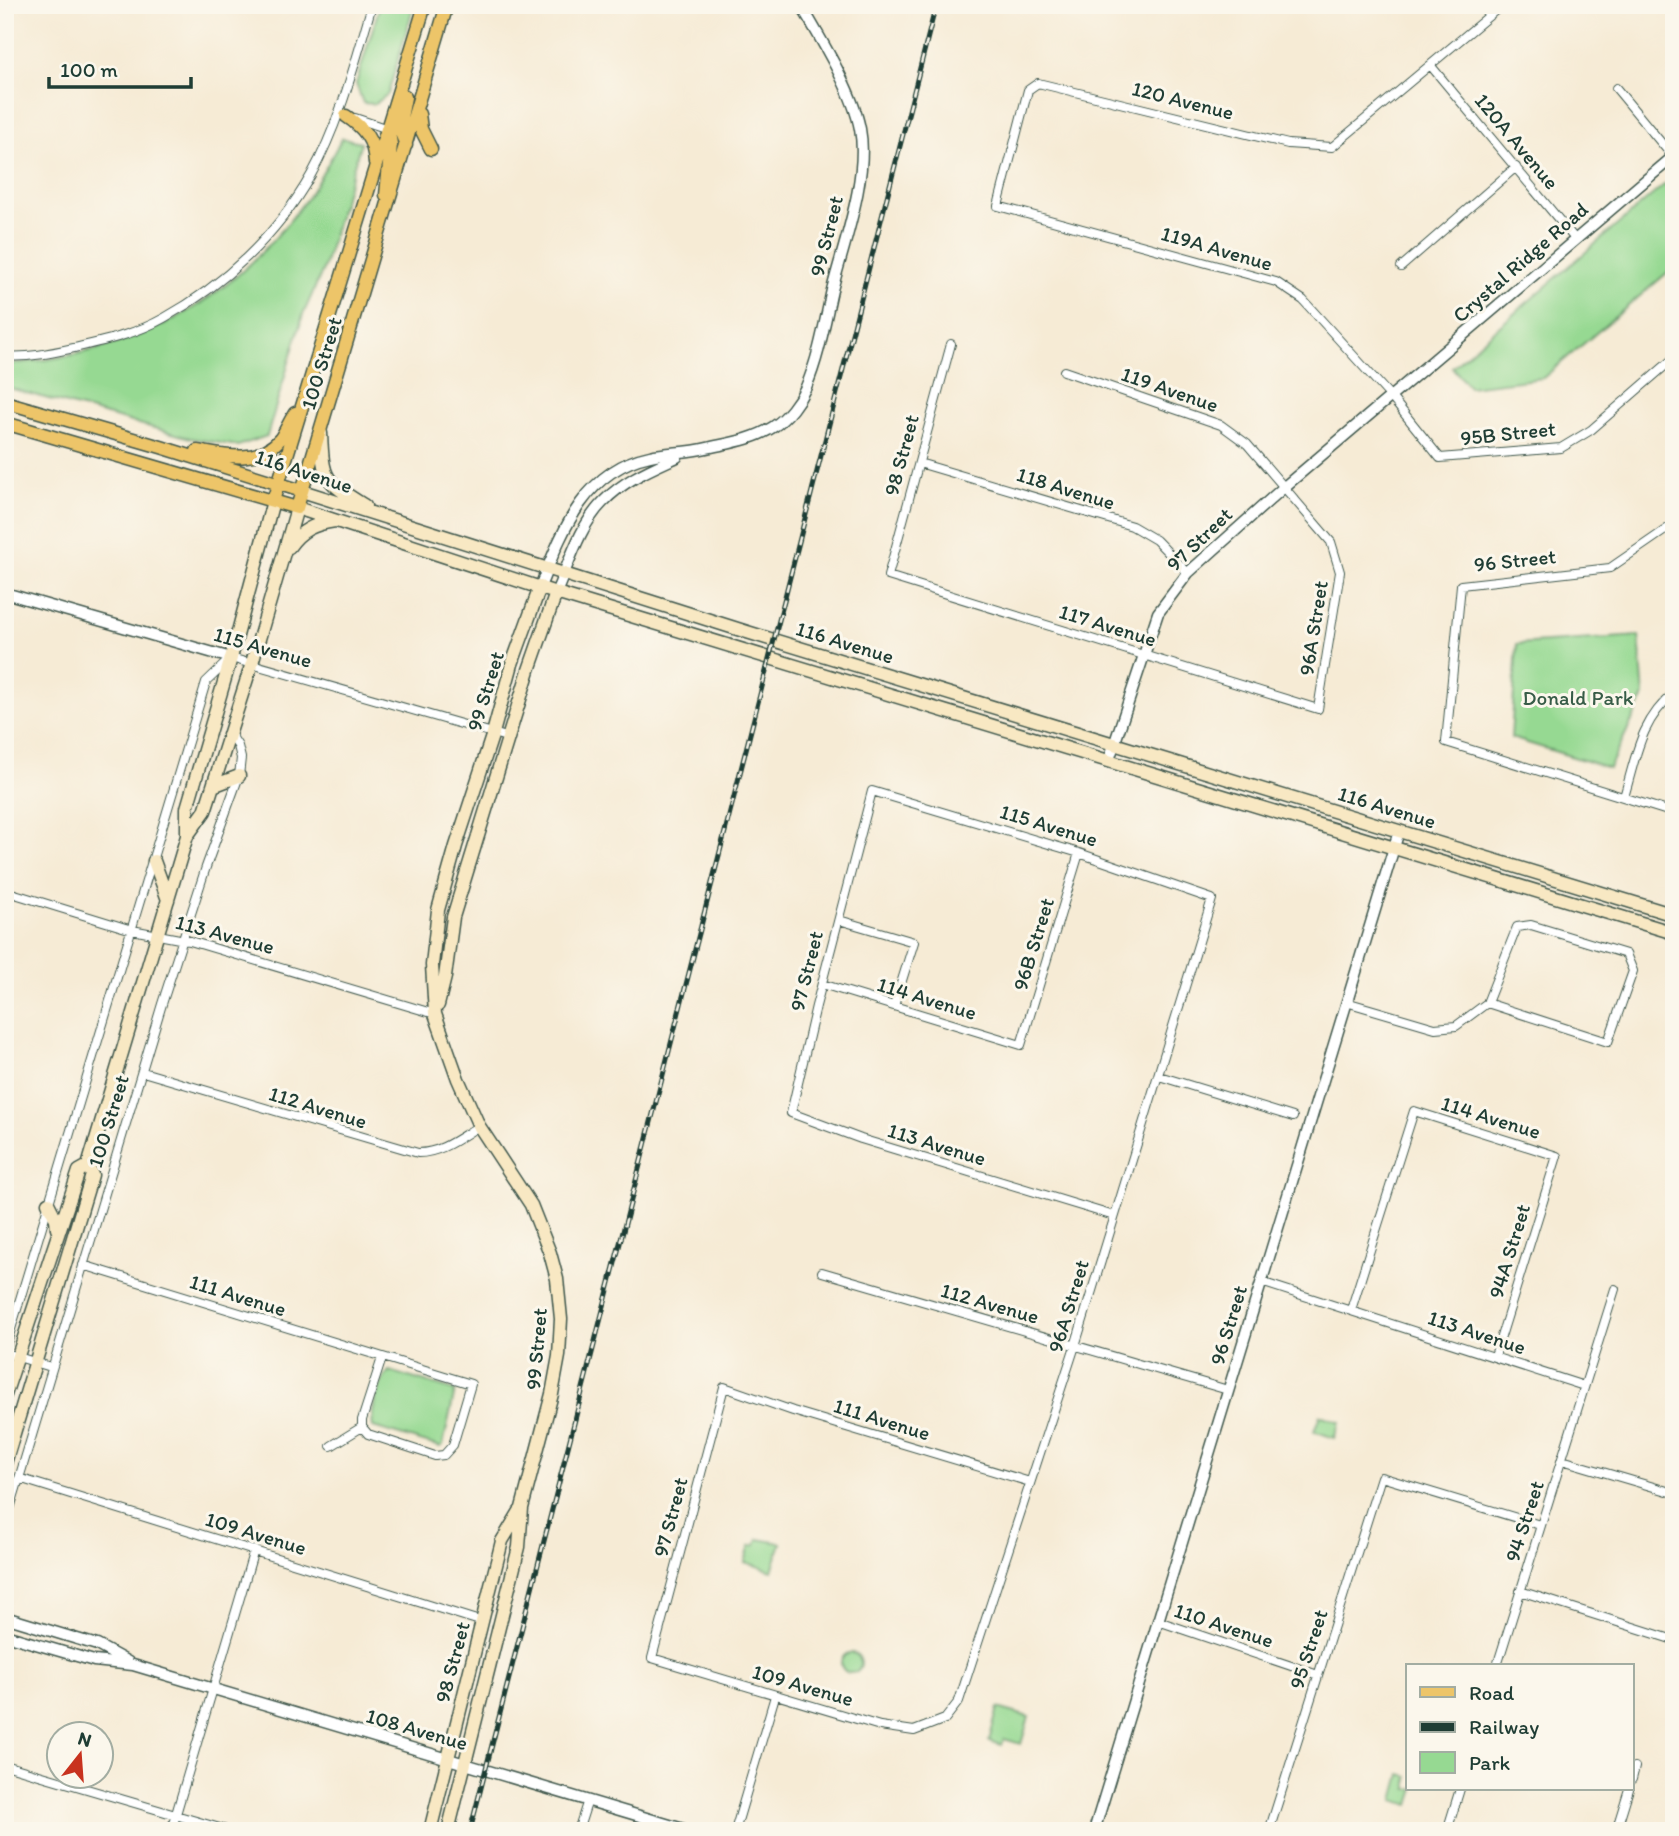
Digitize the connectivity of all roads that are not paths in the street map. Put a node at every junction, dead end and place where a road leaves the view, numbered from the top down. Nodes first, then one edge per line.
1 (372, 5) edge
2 (425, 5) edge
3 (447, 5) edge
4 (1502, 5) edge
5 (806, 7) edge
6 (414, 41) junction
7 (1431, 66) junction
8 (1616, 88) dead end
9 (418, 105) junction
10 (342, 114) junction
11 (388, 129) junction
12 (406, 145) junction
13 (432, 149) dead end
14 (1673, 156) edge
15 (375, 167) junction
16 (1516, 167) junction
17 (998, 206) joint
18 (383, 223) junction
19 (1575, 239) junction
20 (1401, 267) dead end
21 (951, 344) dead end
22 (5, 356) edge
23 (1674, 358) edge
24 (1063, 371) dead end
25 (307, 392) junction
26 (1391, 397) junction
27 (5, 402) edge
28 (5, 423) edge
29 (321, 429) junction
30 (161, 447) junction
31 (684, 454) junction
32 (1440, 458) joint
33 (919, 463) junction
34 (279, 483) junction
35 (1283, 488) junction
36 (302, 491) junction
37 (273, 501) junction
38 (297, 508) junction
39 (383, 517) junction
40 (337, 521) junction
41 (1674, 524) edge
42 (281, 560) junction
43 (548, 567) junction
44 (565, 573) junction
45 (1188, 573) junction
46 (888, 576) joint
47 (540, 587) junction
48 (5, 593) edge
49 (556, 593) junction
50 (747, 632) junction
51 (742, 650) junction
52 (1143, 654) junction
53 (231, 658) junction
54 (252, 663) junction
55 (1674, 693) edge
56 (1318, 709) joint
57 (229, 732) junction
58 (493, 733) junction
59 (510, 738) junction
60 (1114, 744) junction
61 (1109, 760) junction
62 (239, 776) junction
63 (213, 786) junction
64 (872, 791) joint
65 (1624, 797) junction
66 (1674, 813) edge
67 (1399, 831) junction
68 (187, 836) junction
69 (1394, 849) junction
70 (1079, 853) junction
71 (154, 861) junction
72 (5, 891) edge
73 (1212, 899) joint
74 (168, 901) junction
75 (1674, 915) edge
76 (839, 920) junction
77 (132, 930) junction
78 (1674, 933) edge
79 (158, 934) junction
80 (183, 939) junction
81 (822, 984) junction
82 (1346, 1002) junction
83 (1487, 1003) junction
84 (894, 1006) junction
85 (435, 1014) junction
86 (1021, 1045) joint
87 (143, 1072) junction
88 (1159, 1076) junction
89 (791, 1113) joint
90 (1293, 1116) dead end
91 (479, 1126) junction
92 (1557, 1156) joint
93 (88, 1166) junction
94 (48, 1203) junction
95 (1114, 1216) junction
96 (58, 1232) junction
97 (83, 1265) junction
98 (822, 1272) dead end
99 (1261, 1282) junction
100 (1615, 1289) dead end
101 (1351, 1310) junction
102 (1075, 1346) junction
103 (9, 1353) edge
104 (1495, 1356) junction
105 (382, 1358) junction
106 (36, 1362) junction
107 (51, 1367) junction
108 (1584, 1386) junction
109 (724, 1387) joint
110 (1228, 1390) junction
111 (5, 1395) edge
112 (362, 1427) junction
113 (331, 1446) dead end
114 (1562, 1460) junction
115 (5, 1463) edge
116 (19, 1478) junction
117 (1030, 1482) junction
118 (1674, 1493) edge
119 (522, 1508) junction
120 (5, 1525) edge
121 (1540, 1525) junction
122 (254, 1550) junction
123 (1520, 1591) junction
124 (5, 1617) edge
125 (1158, 1621) junction
126 (483, 1622) junction
127 (499, 1625) joint
128 (5, 1635) edge
129 (1674, 1640) edge
130 (652, 1658) joint
131 (1498, 1664) edge
132 (133, 1665) junction
133 (1318, 1675) junction
134 (212, 1689) junction
135 (775, 1696) junction
136 (945, 1719) joint
137 (447, 1758) junction
138 (463, 1763) junction
139 (5, 1765) edge
140 (1635, 1767) dead end
141 (1634, 1771) edge
142 (1460, 1790) edge
143 (1629, 1790) edge
144 (588, 1800) junction
145 (176, 1814) junction
146 (171, 1831) edge
147 (230, 1831) edge
148 (430, 1831) edge
149 (448, 1831) edge
150 (578, 1831) edge
151 (690, 1831) edge
152 (735, 1831) edge
153 (1094, 1831) edge
154 (1269, 1831) edge
155 (1447, 1831) edge
156 (1616, 1831) edge

1 - 10 street
2 - 6 main road, 100 Street
3 - 9 main road, 100 Street
4 - 7 street
5 - 31 street, 99 Street
6 - 11 main road, 100 Street
6 - 12 main road
7 - 16 street, 120A Avenue
7 - 17 street, 120 Avenue
8 - 14 street
9 - 12 main road, 100 Street
9 - 13 main road
10 - 11 street
10 - 15 main road
10 - 22 street
11 - 15 main road, 100 Street
11 - 18 main road
12 - 18 main road, 100 Street
14 - 19 street, Crystal Ridge Road
15 - 25 main road, 100 Street
16 - 19 street, 120A Avenue
16 - 20 street
17 - 26 street, 119A Avenue
18 - 29 main road, 100 Street
19 - 26 street, Crystal Ridge Road
21 - 33 street, 98 Street
23 - 32 street, 95B Street
24 - 35 street, 119 Avenue
25 - 30 main road
25 - 34 main road, 100 Street
26 - 32 street, 119A Avenue
26 - 35 street, 97 Street
27 - 30 main road, 116 Avenue
28 - 37 main road, 116 Avenue
29 - 36 main road, 100 Street
29 - 39 main road
30 - 34 main road, 116 Avenue
31 - 43 street, 99 Street
31 - 44 street, 99 Street
33 - 45 street, 118 Avenue
33 - 46 street, 98 Street
34 - 36 main road, 116 Avenue
34 - 37 main road, 100 Street
35 - 45 street, 97 Street
35 - 56 street, 96A Street
36 - 38 main road, 100 Street
36 - 39 main road, 116 Avenue
37 - 38 main road, 116 Avenue
37 - 53 main road, 100 Street
38 - 40 main road, 116 Avenue
38 - 42 main road, 100 Street
39 - 43 main road, 116 Avenue
40 - 42 main road
40 - 47 main road, 116 Avenue
41 - 65 street, 96 Street
42 - 54 main road, 100 Street
43 - 44 main road, 116 Avenue
43 - 47 street, 99 Street
44 - 49 street, 99 Street
44 - 50 main road, 116 Avenue
45 - 52 street, 97 Street
46 - 52 street, 117 Avenue
47 - 49 main road, 116 Avenue
47 - 58 main road, 99 Street
48 - 53 street, 115 Avenue
49 - 51 main road, 116 Avenue
49 - 59 main road, 99 Street
50 - 51 main road
50 - 60 main road, 116 Avenue
51 - 61 main road, 116 Avenue
52 - 56 street, 117 Avenue
52 - 60 street, 97 Street
53 - 54 street, 115 Avenue
53 - 68 main road, 100 Street
53 - 71 street, 100 Street
54 - 57 main road, 100 Street
54 - 58 street, 115 Avenue
55 - 65 street
57 - 62 street, 100 Street
57 - 63 main road, 100 Street
58 - 59 street, 115 Avenue
58 - 85 main road, 99 Street
59 - 85 main road, 99 Street
60 - 61 street, 97 Street
60 - 67 main road, 116 Avenue
61 - 69 main road, 116 Avenue
62 - 63 main road
62 - 80 street, 100 Street
63 - 68 main road, 100 Street
64 - 70 street, 115 Avenue
64 - 76 street, 97 Street
65 - 66 street
67 - 69 street, 96 Street
67 - 75 main road, 116 Avenue
68 - 74 main road, 100 Street
69 - 78 main road, 116 Avenue
69 - 82 street, 96 Street
70 - 73 street, 115 Avenue
70 - 86 street, 96B Street
71 - 74 main road
71 - 77 street, 100 Street
72 - 77 street, 113 Avenue
73 - 88 street, 96A Street
74 - 79 main road, 100 Street
76 - 81 street, 97 Street
76 - 84 street, 97 Street
77 - 79 street, 113 Avenue
77 - 94 street, 100 Street
79 - 80 street, 113 Avenue
79 - 93 main road, 100 Street
80 - 85 street, 113 Avenue
80 - 87 street, 100 Street
81 - 84 street, 114 Avenue
81 - 89 street, 97 Street
82 - 83 street
82 - 99 street, 96 Street
83 - 83 street
84 - 86 street, 114 Avenue
85 - 91 main road, 99 Street
87 - 91 street, 112 Avenue
87 - 97 street, 100 Street
88 - 90 street
88 - 95 street, 96A Street
89 - 95 street, 113 Avenue
91 - 119 main road, 99 Street
92 - 101 street, 114 Avenue
92 - 104 street, 94A Street
93 - 96 main road, 100 Street
93 - 106 main road, 100 Street
94 - 96 main road
94 - 103 street, 100 Street
95 - 102 street, 96A Street
96 - 103 main road, 100 Street
97 - 105 street, 111 Avenue
97 - 107 street, 100 Street
98 - 102 street, 112 Avenue
99 - 101 street, 113 Avenue
99 - 110 street, 96 Street
100 - 108 street
101 - 104 street, 113 Avenue
102 - 110 street, 112 Avenue
102 - 117 street, 96A Street
103 - 106 street
103 - 111 main road, 100 Street
104 - 108 street, 113 Avenue
105 - 112 street
105 - 112 street, 111 Avenue
106 - 107 street
106 - 115 main road, 100 Street
107 - 116 street, 100 Street
108 - 114 street, 94 Street
109 - 117 street, 111 Avenue
109 - 130 street, 97 Street
110 - 125 street, 96 Street
112 - 113 street
114 - 118 street
114 - 121 street, 94 Street
116 - 120 street, 100 Street
116 - 122 street, 109 Avenue
117 - 136 street, 96A Street
119 - 126 main road, 98 Street
119 - 127 main road, 99 Street
121 - 123 street, 94 Street
121 - 133 street, 95 Street
122 - 126 street, 109 Avenue
122 - 134 street
123 - 129 street
123 - 131 street, 94 Street
124 - 132 street, 108 Avenue
125 - 133 street, 110 Avenue
125 - 153 street, 96 Street
126 - 137 main road, 98 Street
127 - 138 main road, 98 Street
128 - 132 street, 108 Avenue
130 - 135 street, 109 Avenue
132 - 134 street, 108 Avenue
133 - 154 street, 95 Street
134 - 137 street, 108 Avenue
134 - 145 street
135 - 136 street, 109 Avenue
135 - 152 street
137 - 138 street, 108 Avenue
137 - 148 main road, 98 Street
138 - 144 street, 108 Avenue
138 - 149 main road, 98 Street
139 - 145 street
140 - 141 street
142 - 155 street
143 - 156 street
144 - 150 street
144 - 151 street, 108 Avenue
145 - 146 street
145 - 147 street

